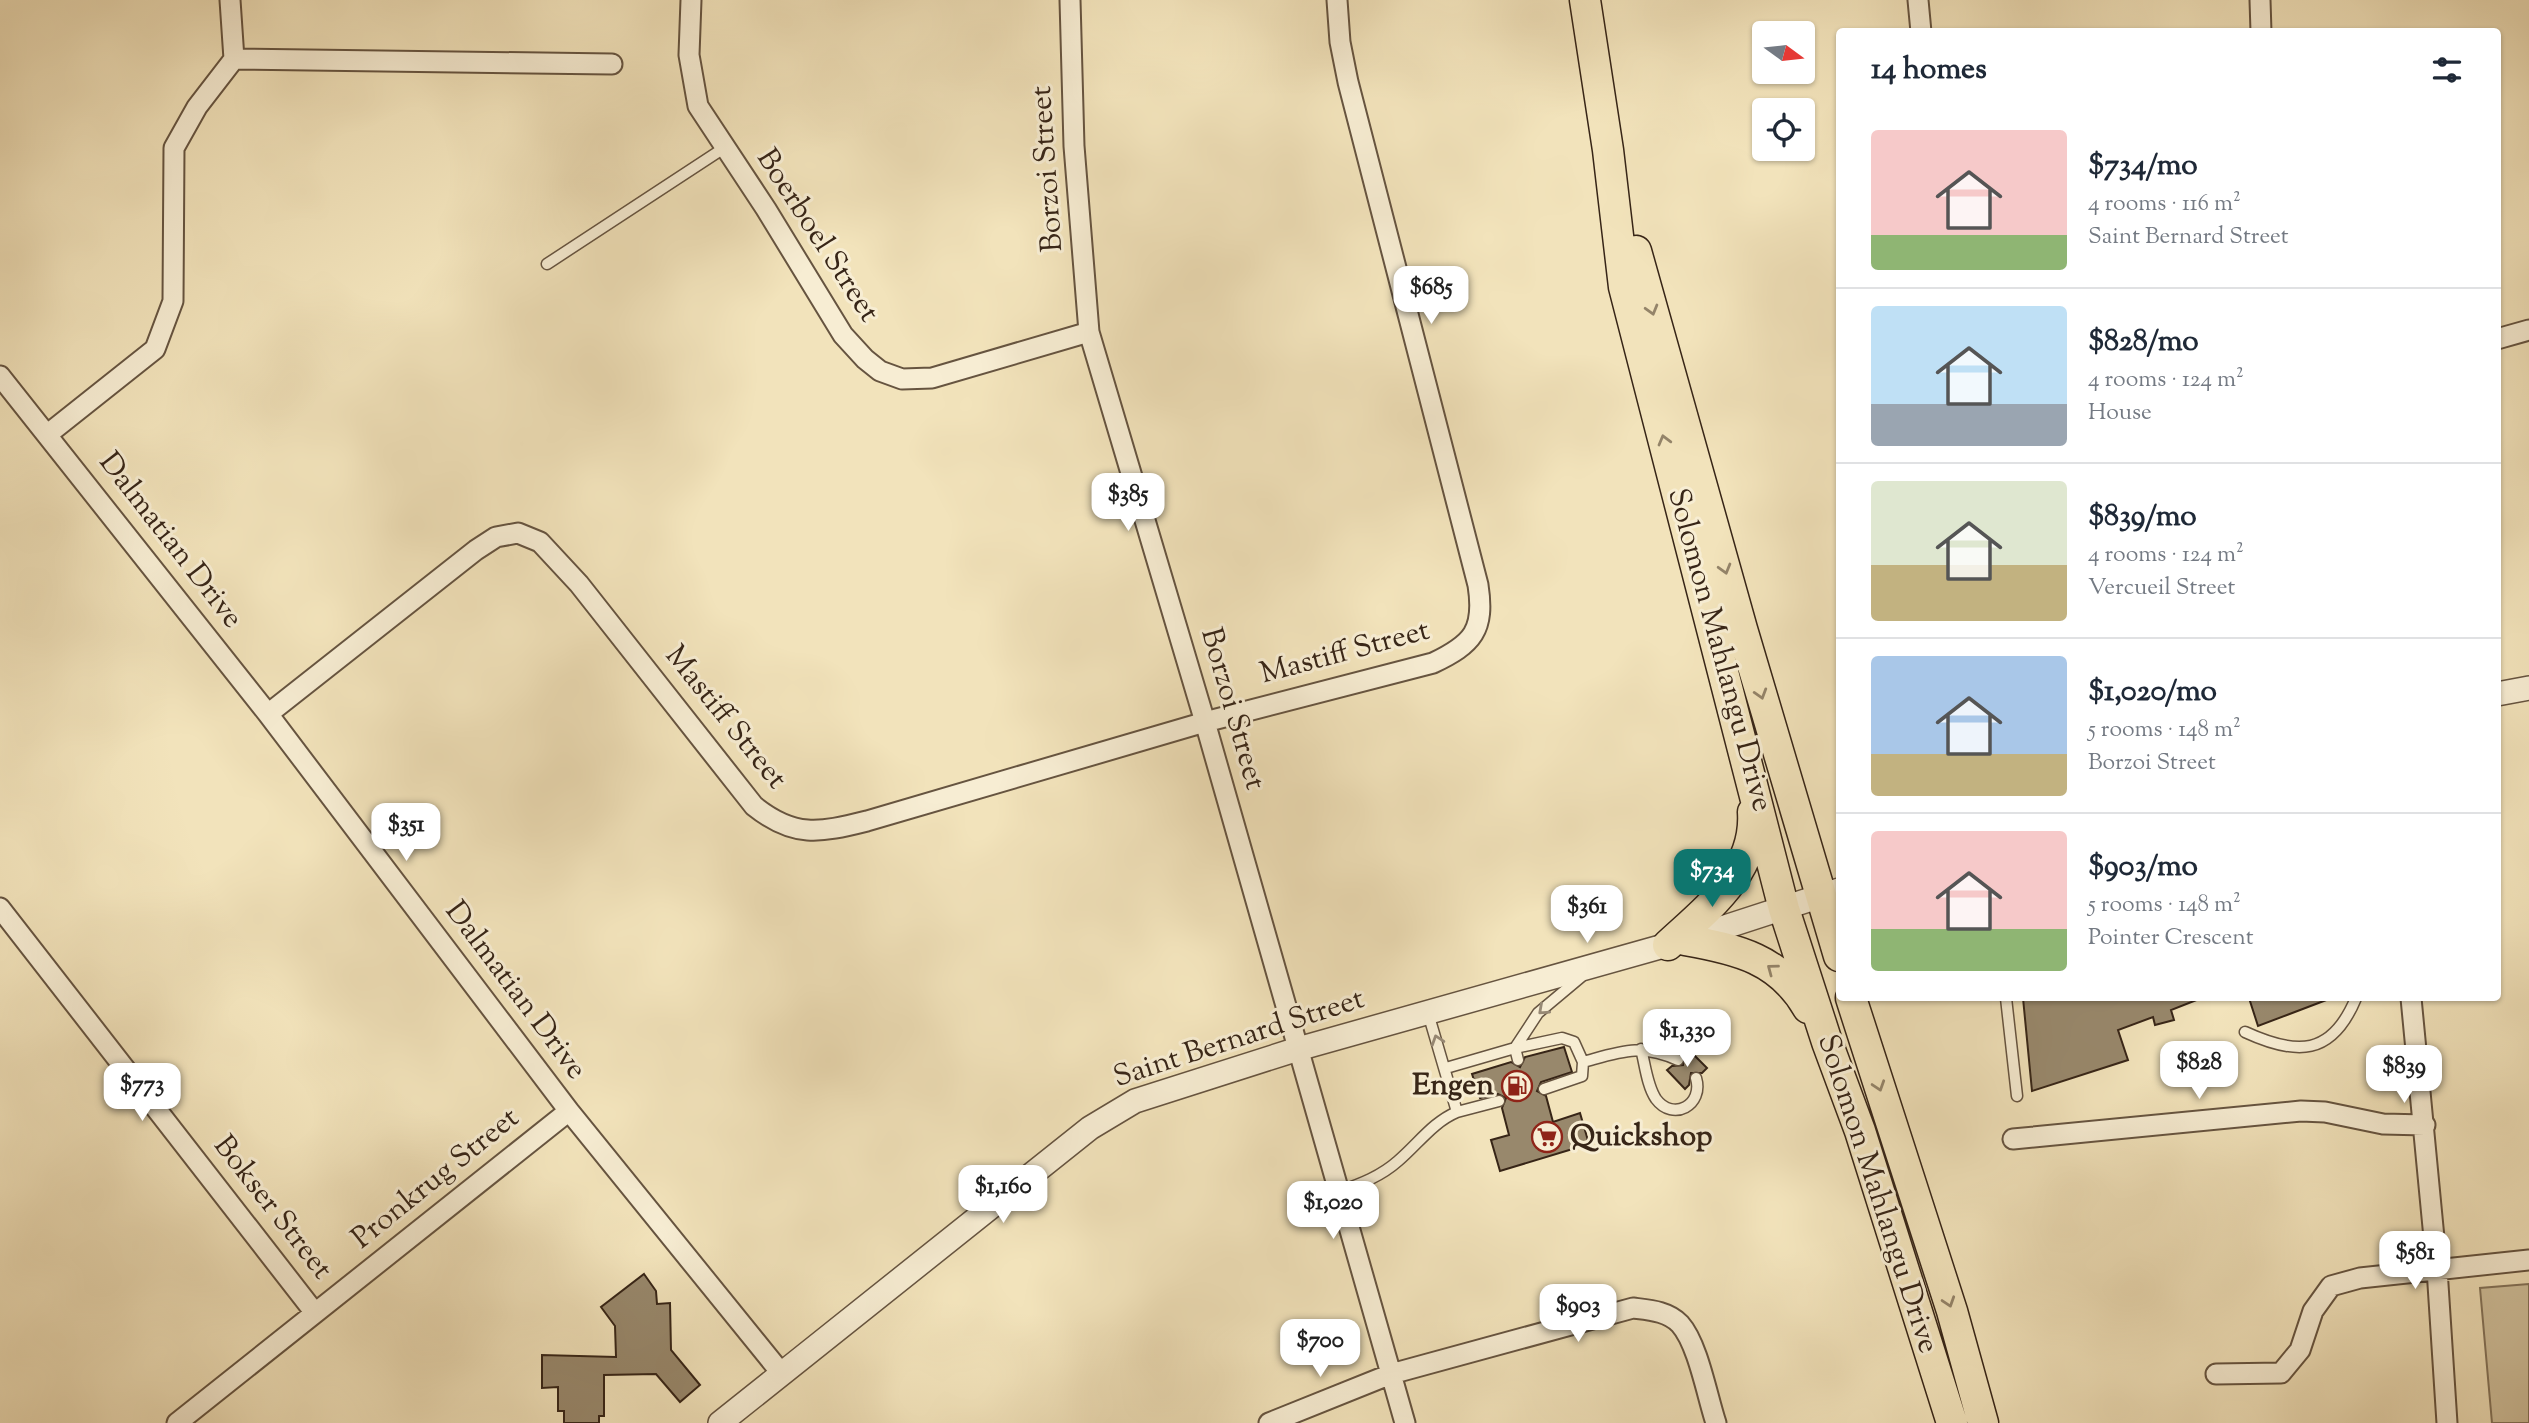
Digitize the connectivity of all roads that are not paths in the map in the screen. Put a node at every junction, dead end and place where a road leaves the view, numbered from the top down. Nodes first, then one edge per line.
1 (230, 0) edge
2 (691, 0) edge
3 (1070, 0) edge
4 (1337, 0) edge
5 (1585, 0) edge
6 (1918, 0) edge
7 (2260, 0) edge
8 (1921, 28) edge
9 (2261, 28) edge
10 (234, 59) junction
11 (612, 64) dead end
12 (724, 148) junction
13 (1608, 150) junction
14 (547, 264) dead end
15 (2529, 330) edge
16 (1090, 332) junction
17 (2501, 338) edge
18 (0, 376) edge
19 (48, 435) junction
20 (2529, 688) edge
21 (2501, 693) edge
22 (268, 714) junction
23 (1205, 722) junction
24 (1749, 763) junction
25 (1830, 893) edge
26 (0, 908) edge
27 (1784, 909) junction
28 (1836, 935) edge
29 (1677, 942) junction
30 (1595, 966) junction
31 (1853, 1001) edge
32 (1866, 1001) edge
33 (2006, 1001) edge
34 (2354, 1001) edge
35 (2411, 1001) edge
36 (1428, 1013) junction
37 (2245, 1032) dead end
38 (1864, 1041) junction
39 (1827, 1042) junction
40 (1515, 1048) junction
41 (1298, 1049) junction
42 (1641, 1049) junction
43 (1518, 1059) dead end
44 (1678, 1060) dead end
45 (1583, 1062) junction
46 (1446, 1068) junction
47 (1696, 1078) dead end
48 (1544, 1089) dead end
49 (2017, 1096) dead end
50 (1499, 1101) dead end
51 (569, 1111) junction
52 (1457, 1112) junction
53 (2425, 1125) junction
54 (2013, 1139) dead end
55 (1340, 1191) junction
56 (2529, 1260) edge
57 (2437, 1269) junction
58 (315, 1313) junction
59 (782, 1374) junction
60 (1391, 1374) junction
61 (2216, 1374) dead end
62 (177, 1423) edge
63 (720, 1423) edge
64 (1269, 1423) edge
65 (1405, 1423) edge
66 (1716, 1423) edge
67 (1952, 1423) edge
68 (1983, 1423) edge
69 (2447, 1423) edge

1 - 10 street
2 - 12 street, Boerboel Street
3 - 16 street, Borzoi Street
4 - 23 street, Mastiff Street
5 - 13 main road, Solomon Mahlangu Drive
6 - 8 street
7 - 9 street
10 - 11 street
10 - 19 street
12 - 14 lane
12 - 16 street, Boerboel Street
24 -> 13 main road, Solomon Mahlangu Drive
13 -> 25 main road, Solomon Mahlangu Drive
15 - 17 street
16 - 23 street, Borzoi Street
18 - 19 street, Dalmatian Drive
19 - 22 street, Dalmatian Drive
20 - 21 street
22 - 23 street, Mastiff Street
22 - 51 street, Dalmatian Drive
23 - 41 street, Borzoi Street
24 - 27 main road, Solomon Mahlangu Drive
24 - 29 main road
25 - 27 street, Saint Bernard Street
25 - 28 main road, Solomon Mahlangu Drive
26 - 58 street, Bokser Street
27 - 29 street, Saint Bernard Street
27 - 39 main road, Solomon Mahlangu Drive
29 - 30 street, Saint Bernard Street
39 -> 29 main road
30 - 36 street, Saint Bernard Street
30 -> 40 lane
31 - 38 main road, Solomon Mahlangu Drive
32 - 38 main road
33 - 49 lane
34 - 37 lane
35 - 53 street
36 - 41 street, Saint Bernard Street
46 -> 36 lane
38 -> 68 main road, Solomon Mahlangu Drive
39 - 67 main road, Solomon Mahlangu Drive
40 - 43 lane
40 - 45 lane
40 - 46 lane
41 - 55 street, Borzoi Street
41 - 59 street, Saint Bernard Street
42 - 44 lane
42 - 45 lane
42 - 47 lane
45 - 48 lane
46 - 52 lane
50 - 52 lane
51 - 58 street, Pronkrug Street
51 - 59 street, Dalmatian Drive
52 - 55 lane
53 - 54 street
53 - 57 street
55 - 60 street, Borzoi Street
56 - 57 street
57 - 61 street
57 - 69 street
58 - 62 street, Pronkrug Street
59 - 63 street, Saint Bernard Street
60 - 64 street
60 - 65 street, Borzoi Street
60 - 66 street

